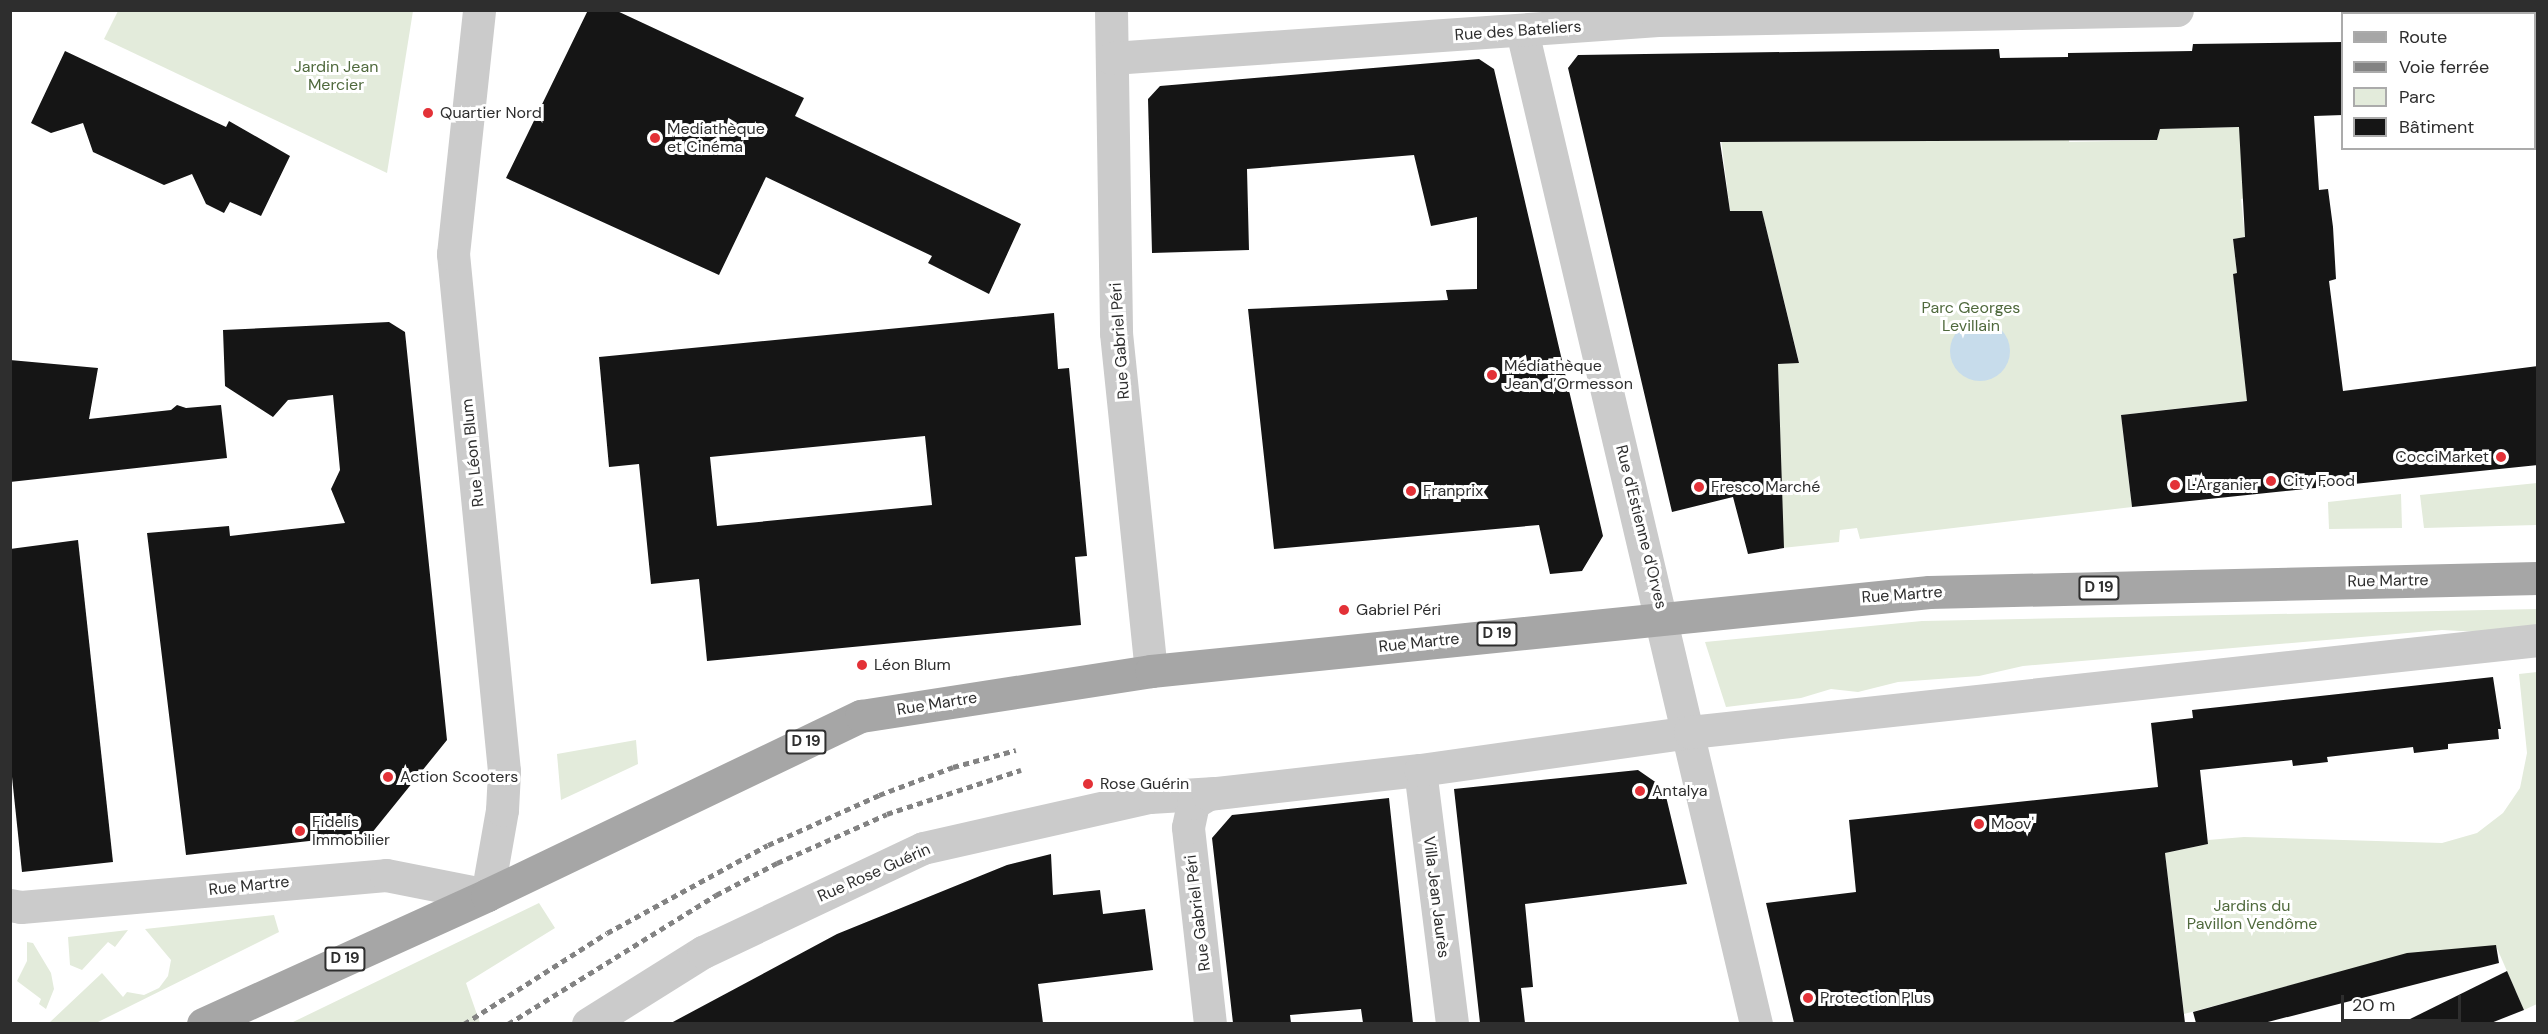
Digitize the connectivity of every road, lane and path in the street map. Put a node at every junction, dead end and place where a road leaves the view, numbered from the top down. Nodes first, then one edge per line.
1 (478, 10) edge
2 (1111, 10) edge
3 (2177, 10) edge
4 (1522, 31) junction
5 (1112, 58) junction
6 (2538, 578) edge
7 (1662, 616) junction
8 (2538, 640) edge
9 (1151, 671) junction
10 (1690, 732) junction
11 (1420, 770) junction
12 (1207, 798) junction
13 (487, 895) junction
14 (10, 905) edge
15 (203, 1023) edge
16 (588, 1023) edge
17 (1210, 1023) edge
18 (1452, 1023) edge
19 (1756, 1023) edge

1 - 13 street, Rue Léon Blum
2 - 5 street, Rue Gabriel Péri
3 - 4 street, Rue des Bateliers
4 - 5 street, Rue des Bateliers
4 - 7 street, Rue d'Estienne d'Orves
5 - 9 street, Rue Gabriel Péri
6 - 7 main road, Rue Martre / D 19
7 - 9 main road, Rue Martre / D 19
7 - 10 street, Rue d'Estienne d'Orves
8 - 10 street
9 - 13 main road, Rue Martre / D 19
10 - 11 street
10 - 19 street, Rue d'Estienne d'Orves
11 - 12 street
11 - 18 street, Villa Jean Jaurès
12 - 16 street, Rue Rose Guérin
12 - 17 street, Rue Gabriel Péri
13 - 14 street, Rue Martre
13 - 15 main road, Rue Martre / D 19

